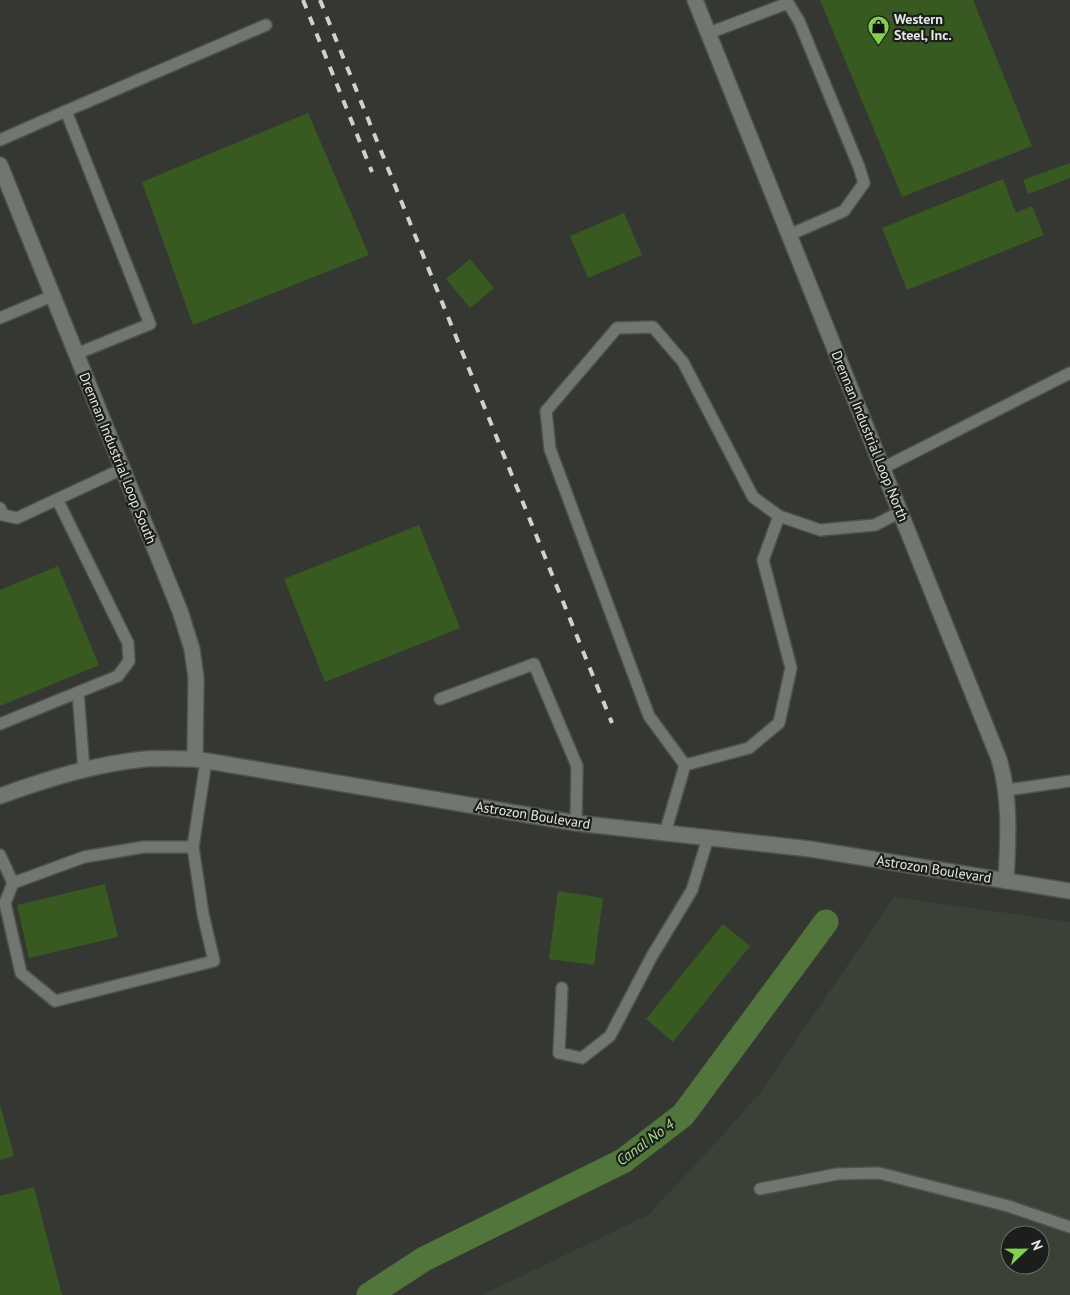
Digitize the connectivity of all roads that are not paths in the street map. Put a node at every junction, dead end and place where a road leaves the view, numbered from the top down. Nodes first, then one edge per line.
1 (695, 0) edge
2 (788, 2) edge
3 (266, 25) dead end
4 (709, 33) junction
5 (66, 111) junction
6 (0, 140) edge
7 (0, 165) edge
8 (5, 190) edge
9 (789, 235) junction
10 (52, 296) junction
11 (0, 318) edge
12 (76, 354) junction
13 (1070, 373) edge
14 (883, 468) junction
15 (122, 469) junction
16 (57, 499) junction
17 (0, 508) edge
18 (900, 512) junction
19 (780, 516) junction
20 (78, 692) junction
21 (440, 699) dead end
22 (0, 724) edge
23 (201, 760) junction
24 (685, 765) junction
25 (84, 770) junction
26 (1070, 781) edge
27 (1007, 790) junction
28 (0, 796) edge
29 (576, 823) junction
30 (665, 833) junction
31 (708, 838) junction
32 (193, 847) junction
33 (0, 855) edge
34 (1006, 881) junction
35 (13, 883) junction
36 (1070, 891) edge
37 (562, 988) dead end
38 (760, 1189) dead end
39 (1070, 1227) edge

1 - 4 street, Drennan Industrial Loop North
2 - 4 lane
2 - 9 lane
3 - 5 lane
4 - 9 street, Drennan Industrial Loop North
5 - 6 lane
5 - 12 lane
7 - 8 street, Drennan Industrial Loop South
8 - 10 street, Drennan Industrial Loop South
9 - 14 street, Drennan Industrial Loop North
10 - 11 lane
10 - 12 street, Drennan Industrial Loop South
12 - 15 street, Drennan Industrial Loop South
13 - 14 lane
14 - 18 street, Drennan Industrial Loop North
15 - 16 lane
15 - 23 street, Drennan Industrial Loop South
16 - 17 lane
16 - 20 lane
18 - 19 lane
18 - 27 street, Drennan Industrial Loop North
19 - 24 lane
19 - 24 lane
20 - 22 lane
20 - 25 lane
21 - 29 lane
23 - 25 street, Astrozon Boulevard
23 - 29 street, Astrozon Boulevard
23 - 32 lane
24 - 30 lane
25 - 28 street, Astrozon Boulevard
26 - 27 lane
27 - 34 street, Drennan Industrial Loop North
29 - 30 street, Astrozon Boulevard
30 - 31 street, Astrozon Boulevard
31 - 34 street, Astrozon Boulevard
31 - 37 lane
32 - 35 lane
32 - 35 lane
33 - 35 lane
34 - 36 street, Astrozon Boulevard
38 - 39 lane

